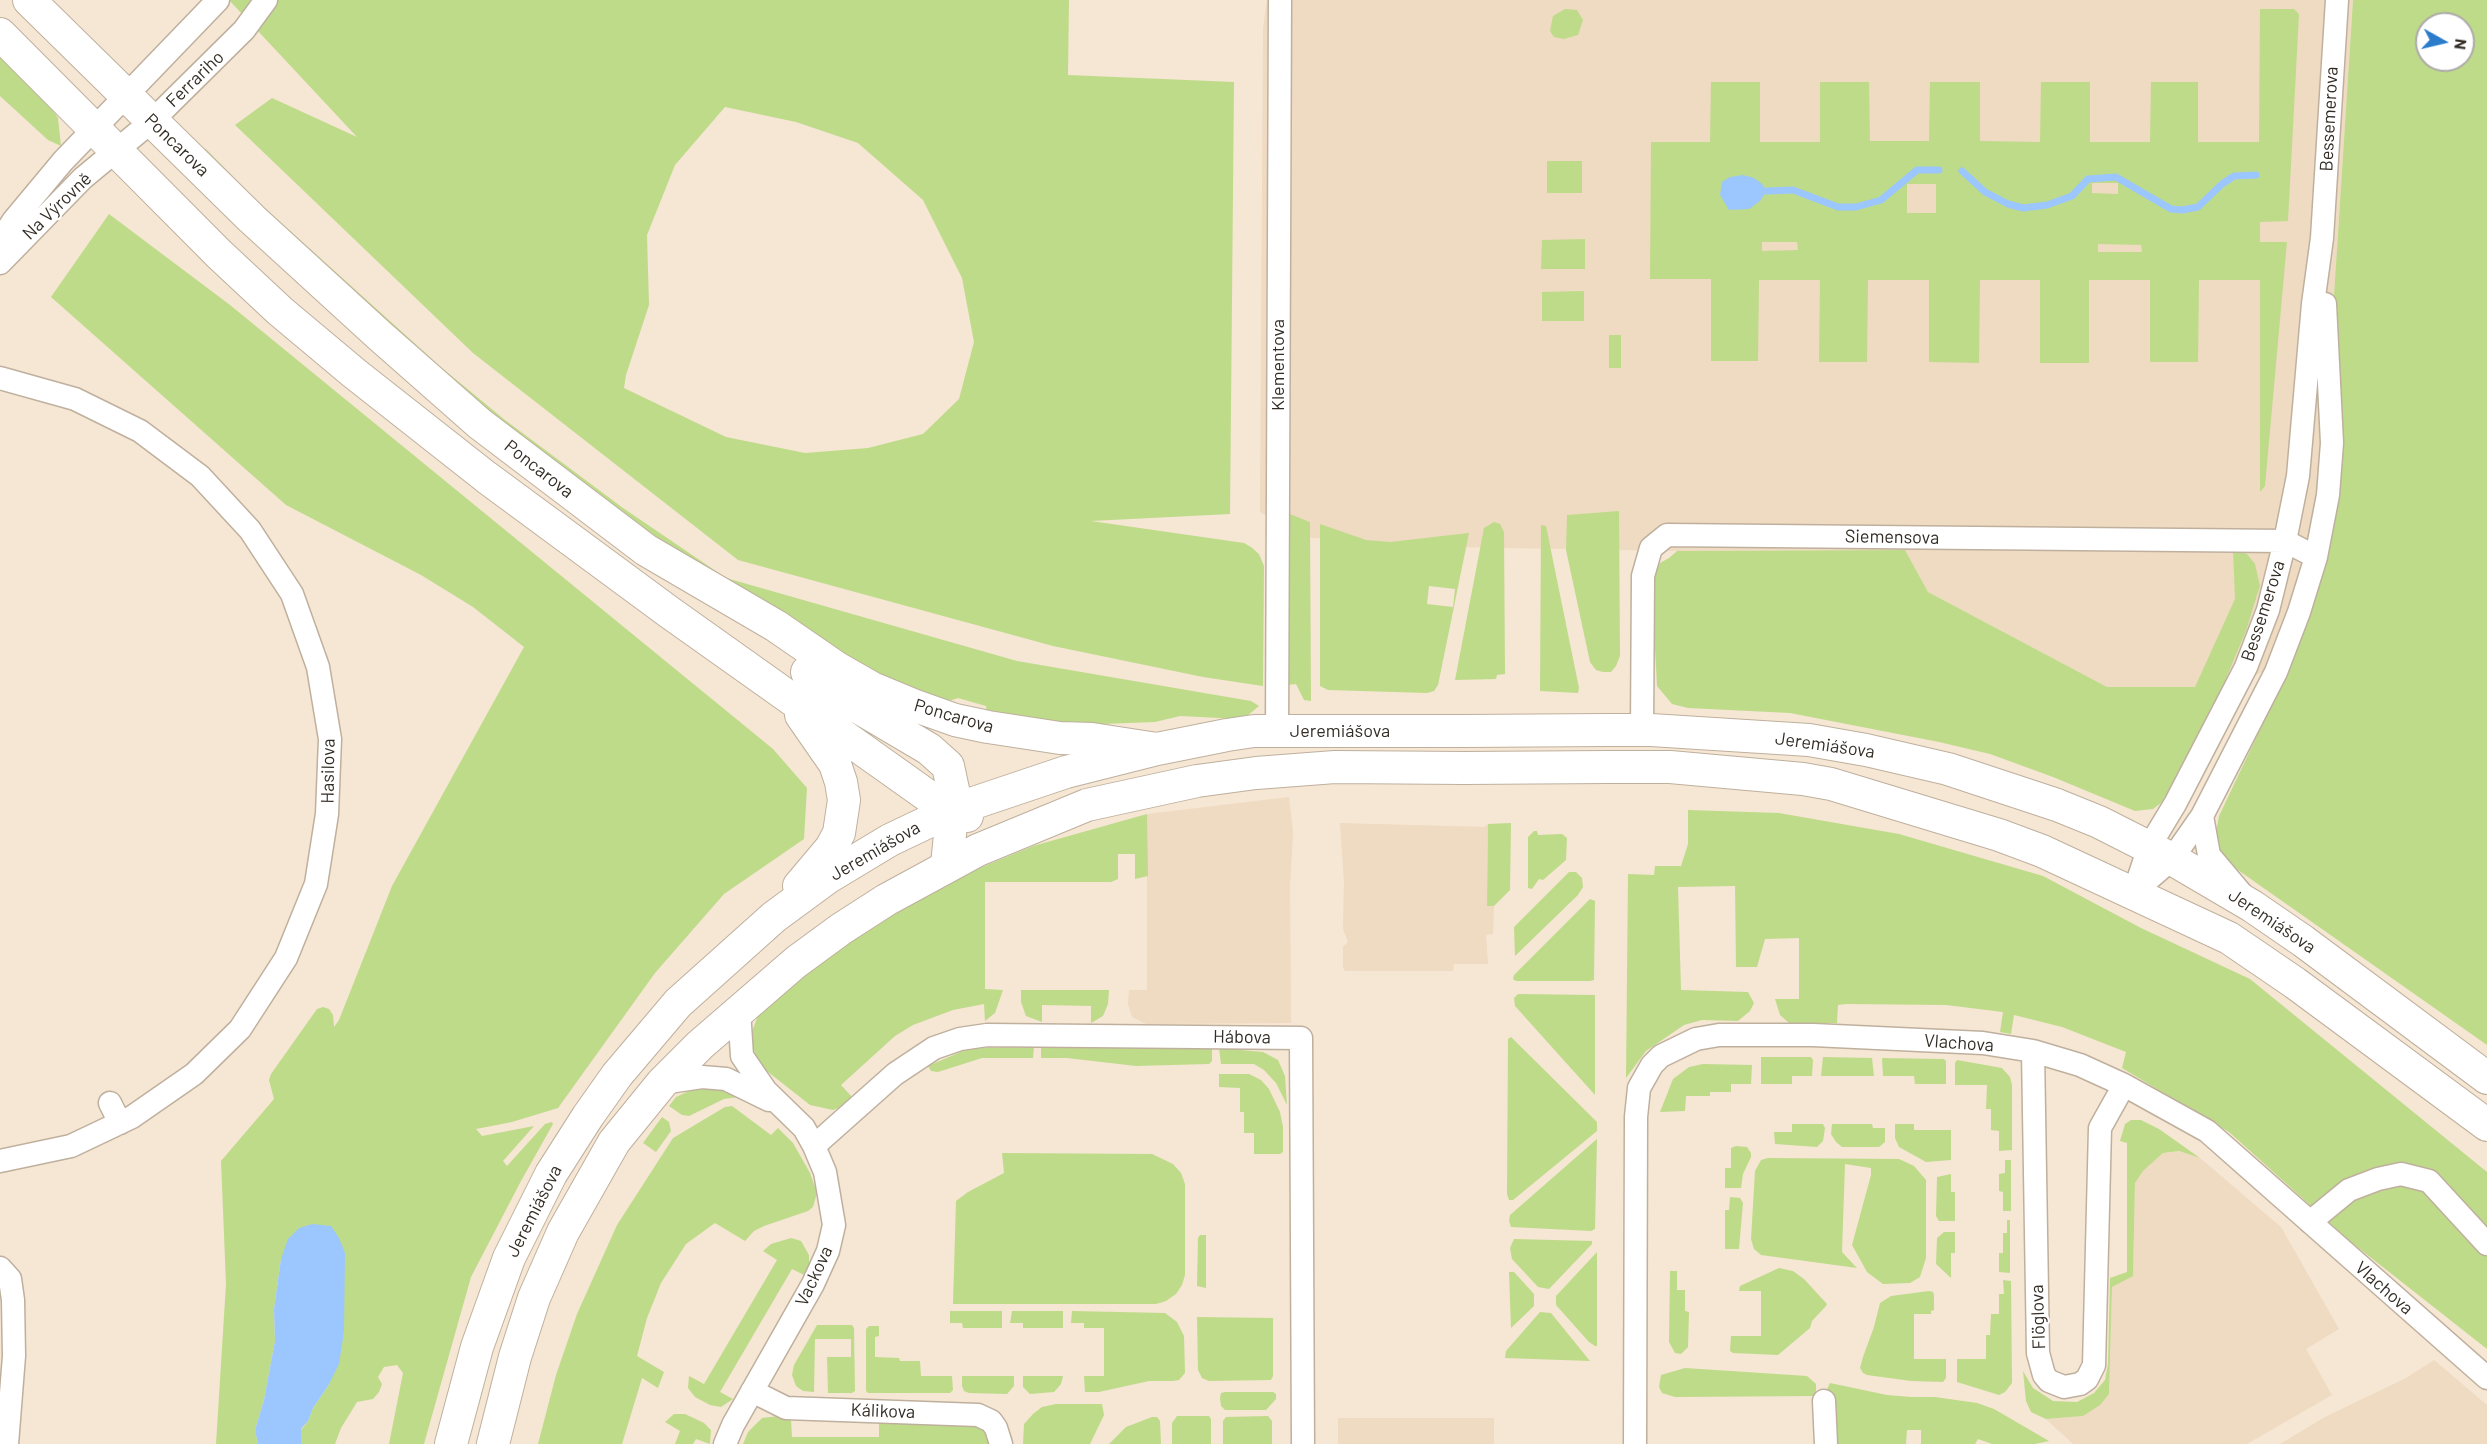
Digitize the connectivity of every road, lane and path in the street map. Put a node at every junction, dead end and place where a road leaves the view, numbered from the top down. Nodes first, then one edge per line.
1 (29, 0) edge
2 (218, 0) edge
3 (266, 0) edge
4 (1280, 0) edge
5 (2337, 0) edge
6 (0, 34) edge
7 (125, 95) junction
8 (152, 121) junction
9 (94, 128) junction
10 (117, 152) junction
11 (2322, 238) junction
12 (0, 242) edge
13 (0, 263) edge
14 (0, 378) edge
15 (2285, 540) junction
16 (646, 550) junction
17 (2316, 556) junction
18 (789, 697) junction
19 (1642, 730) junction
20 (1277, 731) junction
21 (1157, 749) junction
22 (953, 810) junction
23 (2202, 816) junction
24 (1012, 834) junction
25 (2161, 853) junction
26 (947, 866) junction
27 (2134, 892) junction
28 (2252, 906) junction
29 (774, 917) junction
30 (739, 1010) junction
31 (2033, 1051) junction
32 (2487, 1078) edge
33 (662, 1083) junction
34 (2124, 1085) junction
35 (781, 1106) junction
36 (2487, 1125) edge
37 (814, 1146) junction
38 (0, 1161) edge
39 (2310, 1222) junction
40 (2487, 1244) edge
41 (0, 1268) edge
42 (2487, 1377) edge
43 (752, 1391) junction
44 (1824, 1401) dead end
45 (7, 1444) edge
46 (451, 1444) edge
47 (493, 1444) edge
48 (725, 1444) edge
49 (1001, 1444) edge
50 (1303, 1444) edge
51 (1635, 1444) edge
52 (1826, 1444) edge

1 - 7 main road, Poncarova
2 - 7 street
3 - 8 street, Ferrariho
4 - 20 street, Klementova
5 - 11 street, Bessemerova
6 - 9 main road, Poncarova
7 - 8 main road, Poncarova
7 - 9 street, Na Výrovně
8 - 10 street, Ferrariho
8 - 16 main road, Poncarova
9 - 10 main road, Poncarova
9 - 12 street, Na Výrovně
10 - 13 street, Na Výrovně
10 - 18 main road, Poncarova
11 - 15 street, Bessemerova
11 - 17 street, Bessemerova
14 - 38 street, Hasilova
15 - 17 street, Siemensova
15 - 19 street, Siemensova
15 - 25 street, Bessemerova
16 - 21 main road, Poncarova
16 - 22 main road
17 - 23 street, Bessemerova
18 - 22 main road, Poncarova
18 - 29 main road
19 - 20 main road, Jeremiášova, bridge
19 - 25 main road, Jeremiášova
20 - 21 main road, Jeremiášova
21 - 22 main road, Jeremiášova
22 - 24 main road, Poncarova
22 - 26 main road
22 - 29 main road, Jeremiášova
23 - 25 street, Bessemerova
23 - 28 street
24 - 26 main road, Jeremiášova
24 - 27 main road, Jeremiášova, bridge
25 - 27 street, Bessemerova
25 - 28 main road, Jeremiášova
26 - 30 main road, Jeremiášova
27 - 36 main road, Jeremiášova
28 - 32 main road, Jeremiášova
29 - 46 main road, Jeremiášova
30 - 33 main road, Jeremiášova
30 - 35 street, Vackova
31 - 34 street, Vlachova
31 - 34 street, Flöglova
31 - 51 street, Vlachova
33 - 35 street, Vackova
33 - 47 main road, Jeremiášova
34 - 39 street, Vlachova
35 - 37 street, Vackova
37 - 43 street, Vackova
37 - 50 street, Hábova
39 - 40 street
39 - 42 street, Vlachova
41 - 45 street
43 - 48 street, Vackova
43 - 49 street, Kálikova
44 - 52 street

